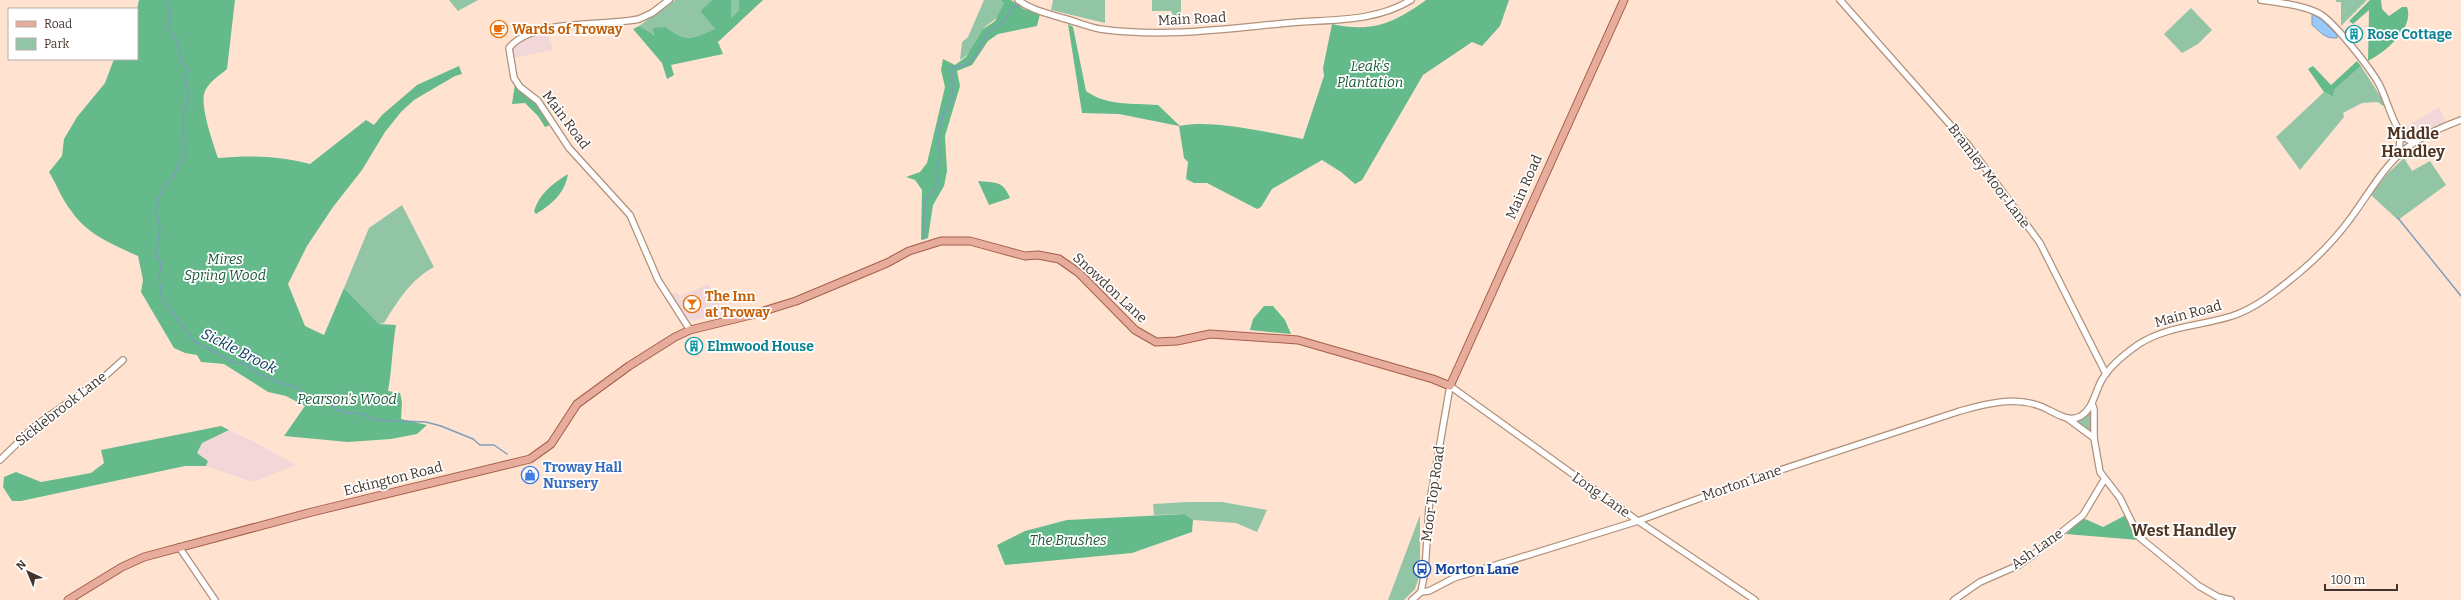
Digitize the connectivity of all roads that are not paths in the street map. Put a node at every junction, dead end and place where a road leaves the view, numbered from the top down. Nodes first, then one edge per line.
1 (669, 0) edge
2 (1411, 0) edge
3 (1624, 0) edge
4 (1840, 0) edge
5 (2261, 0) edge
6 (1021, 2) edge
7 (2461, 120) edge
8 (2401, 134) junction
9 (2413, 142) junction
10 (2398, 156) junction
11 (690, 330) junction
12 (123, 360) dead end
13 (2106, 374) junction
14 (1450, 386) junction
15 (2092, 404) junction
16 (2067, 418) junction
17 (2094, 438) junction
18 (0, 460) edge
19 (2104, 480) junction
20 (1638, 521) junction
21 (179, 547) junction
22 (1421, 592) junction
23 (68, 600) edge
24 (215, 600) edge
25 (1412, 600) edge
26 (1755, 600) edge
27 (1954, 600) edge
28 (2231, 600) edge

1 - 11 street, Main Road
2 - 6 street, Main Road
3 - 14 main road, Main Road
4 - 13 street, Bramley Moor Lane
5 - 8 street
7 - 9 street, Main Road
8 - 9 street
8 - 10 street
9 - 10 street, Main Road
10 - 13 street, Main Road
11 - 14 main road, Snowdon Lane
11 - 21 main road, Eckington Road
12 - 18 street, Sicklebrook Lane
13 - 15 street, Main Road
14 - 20 street, Long Lane
14 - 22 street, Moor Top Road
15 - 16 street
15 - 17 street
16 - 17 street, Morton Lane
16 - 20 street, Morton Lane
17 - 19 street
19 - 27 street, Ash Lane
19 - 28 street
20 - 22 street, Morton Lane
20 - 26 street, Long Lane
21 - 23 main road, Eckington Road
21 - 24 street
22 - 25 street

